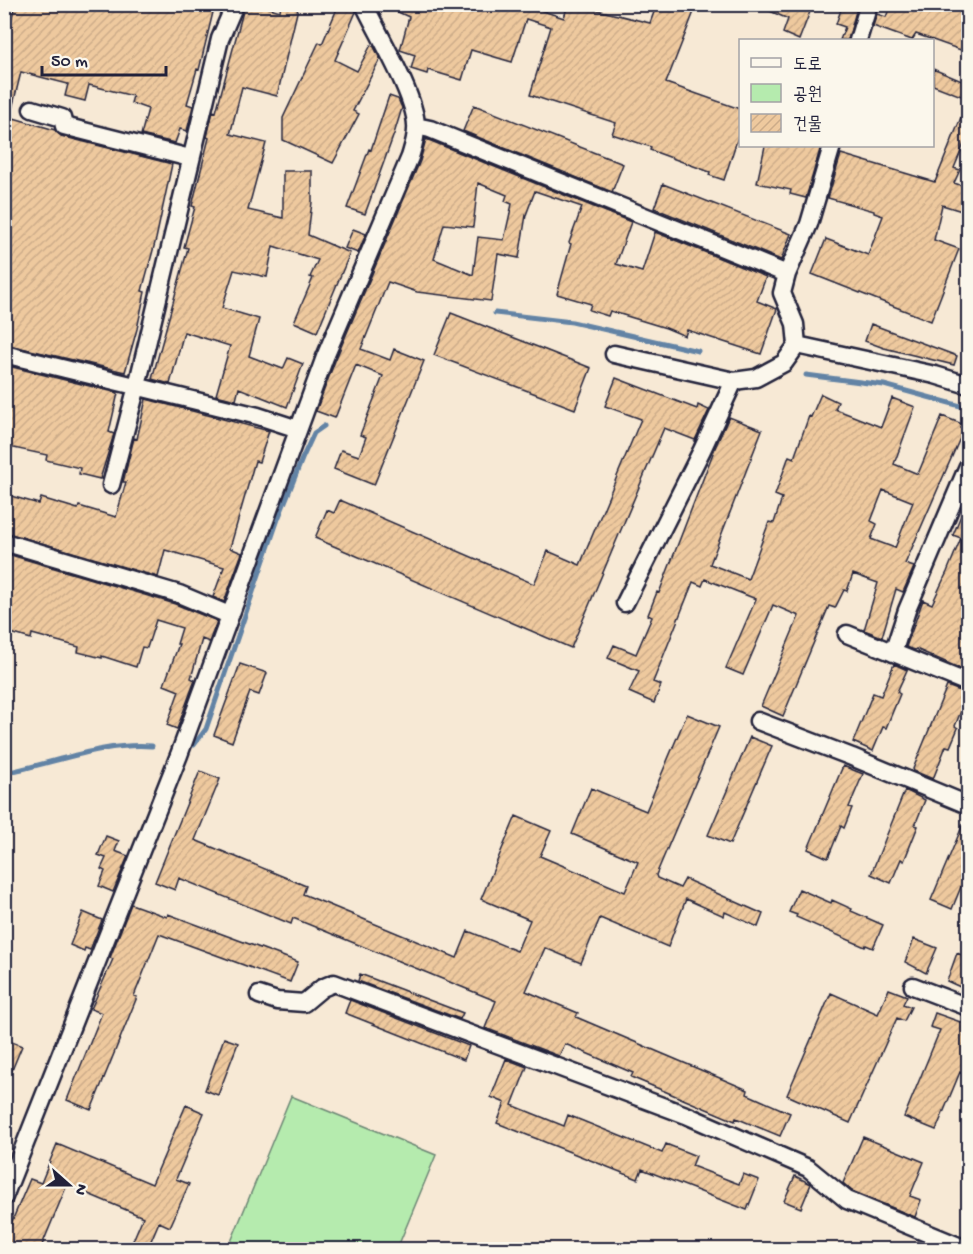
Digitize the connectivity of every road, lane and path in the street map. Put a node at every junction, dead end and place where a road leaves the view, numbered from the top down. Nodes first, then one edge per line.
1 (235, 4) edge
2 (364, 4) edge
3 (869, 4) edge
4 (858, 39) edge
5 (32, 109) dead end
6 (416, 126) junction
7 (832, 147) edge
8 (190, 158) junction
9 (786, 274) junction
10 (797, 345) junction
11 (4, 354) edge
12 (614, 354) dead end
13 (734, 381) junction
14 (969, 385) edge
15 (137, 386) junction
16 (298, 429) junction
17 (969, 466) edge
18 (111, 485) dead end
19 (4, 542) edge
20 (625, 603) dead end
21 (229, 615) junction
22 (847, 634) dead end
23 (893, 653) junction
24 (969, 683) edge
25 (758, 721) dead end
26 (969, 805) edge
27 (913, 986) dead end
28 (259, 995) dead end
29 (969, 1007) edge
30 (4, 1197) edge
31 (968, 1250) edge

1 - 8 street
2 - 6 street
3 - 4 street
5 - 8 street
6 - 9 street
6 - 16 street
7 - 9 street
8 - 15 street
9 - 10 street
10 - 13 street
10 - 14 street
11 - 15 street
12 - 13 street
13 - 20 street
15 - 16 street
15 - 18 street
16 - 21 street
17 - 23 street
19 - 21 street
21 - 30 street
22 - 23 street
23 - 24 street
25 - 26 street
27 - 29 street
28 - 31 street

